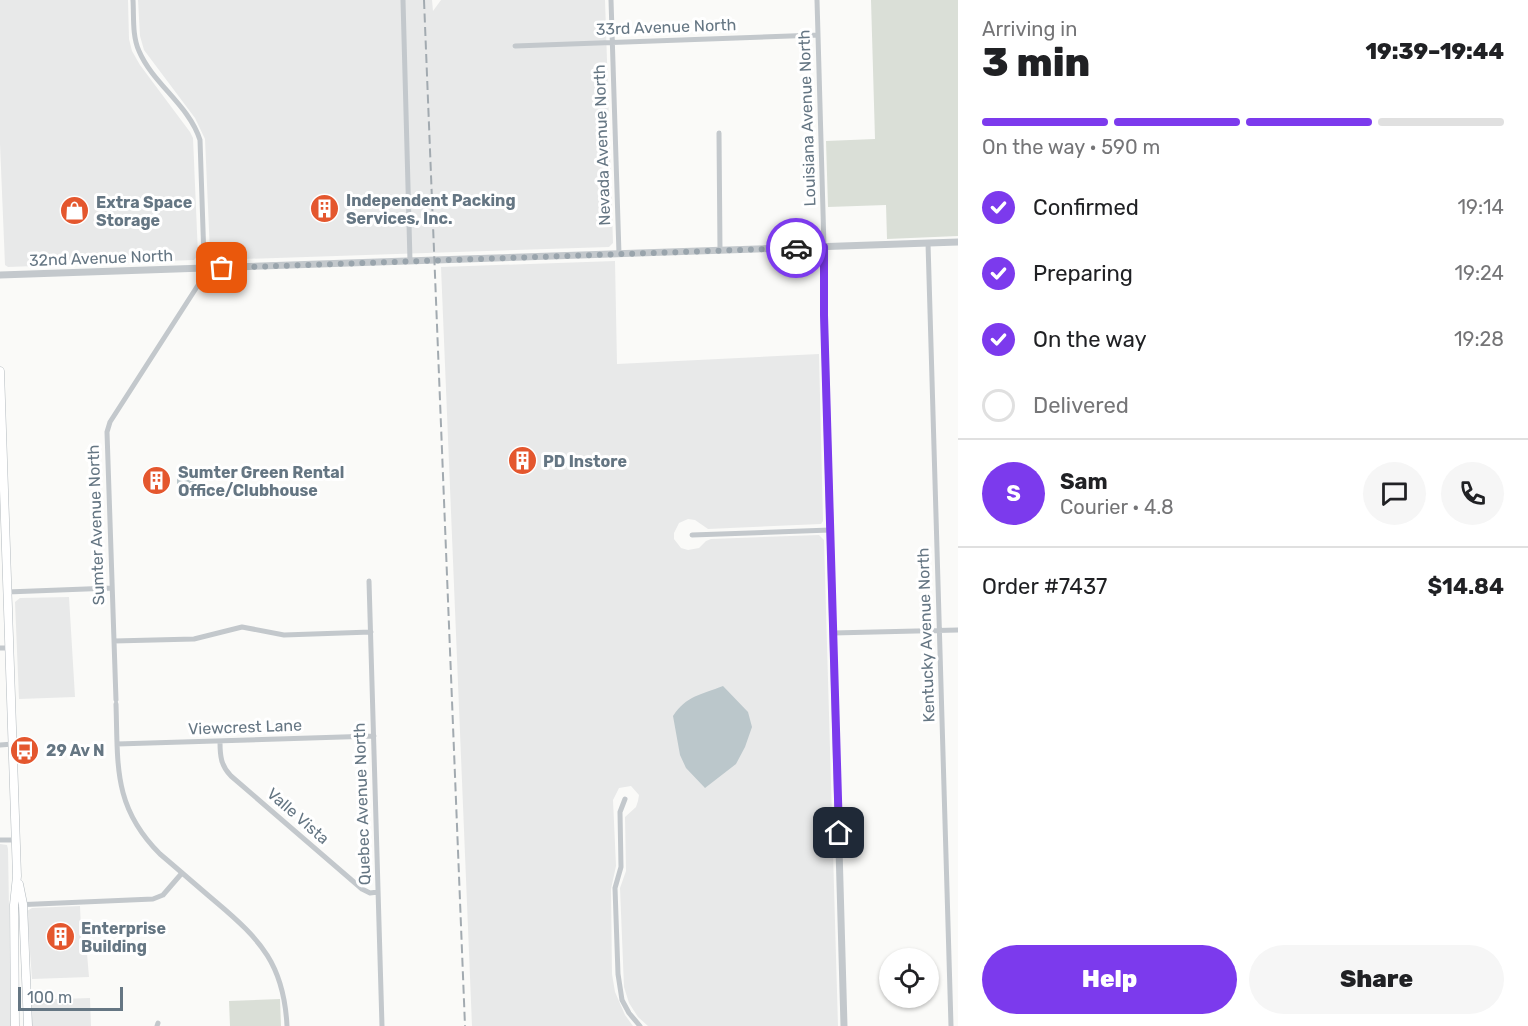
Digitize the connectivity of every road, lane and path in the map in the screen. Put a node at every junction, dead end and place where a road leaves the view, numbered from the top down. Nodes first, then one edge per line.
1 (133, 0) edge
2 (402, 0) edge
3 (611, 0) edge
4 (817, 0) edge
5 (818, 35) junction
6 (612, 43) junction
7 (515, 46) dead end
8 (719, 134) dead end
9 (958, 242) edge
10 (928, 243) junction
11 (824, 247) junction
12 (720, 251) junction
13 (619, 254) junction
14 (410, 261) junction
15 (203, 268) junction
16 (0, 275) edge
17 (0, 371) edge
18 (830, 530) junction
19 (692, 535) dead end
20 (369, 581) dead end
21 (112, 588) junction
22 (8, 592) junction
23 (940, 630) junction
24 (958, 630) edge
25 (371, 632) junction
26 (833, 633) junction
27 (114, 641) junction
28 (0, 648) edge
29 (9, 648) junction
30 (374, 736) junction
31 (220, 742) junction
32 (13, 744) junction
33 (117, 744) junction
34 (0, 745) edge
35 (625, 799) dead end
36 (0, 840) edge
37 (16, 840) junction
38 (182, 873) junction
39 (17, 876) junction
40 (378, 892) junction
41 (23, 904) junction
42 (14, 905) junction
43 (15, 1026) edge
44 (28, 1026) edge
45 (287, 1026) edge
46 (382, 1026) edge
47 (640, 1026) edge
48 (844, 1026) edge
49 (951, 1026) edge

1 - 15 street
2 - 14 street
3 - 6 street, Nevada Avenue North
4 - 5 street, Louisiana Avenue North
5 - 6 street, 33rd Avenue North
5 - 11 street, Louisiana Avenue North
6 - 7 street, 33rd Avenue North
6 - 13 street, Nevada Avenue North
8 - 12 street
9 - 10 street, 32nd Avenue North
10 - 11 street, 32nd Avenue North
10 - 23 street, Kentucky Avenue North
11 - 12 street, 32nd Avenue North
11 - 18 street, Louisiana Avenue North
12 - 13 street, 32nd Avenue North
13 - 14 street, 32nd Avenue North
14 - 15 street, 32nd Avenue North
15 - 16 street, 32nd Avenue North
15 - 21 street, Sumter Avenue North
17 - 22 main road
18 - 19 street
18 - 26 street, Louisiana Avenue North
20 - 25 street, Quebec Avenue North
21 - 22 street
21 - 27 street, Sumter Avenue North
22 - 29 main road
23 - 24 street
23 - 26 street
23 - 49 street, Kentucky Avenue North
25 - 27 street
25 - 30 street, Quebec Avenue North
26 - 48 street, Louisiana Avenue North
27 - 33 street, Sumter Avenue North
28 - 29 street
29 - 32 main road
30 - 31 street, Viewcrest Lane
30 - 40 street, Quebec Avenue North
31 - 33 street, Viewcrest Lane
31 - 40 street, Valle Vista
32 - 34 street
32 - 37 main road
33 - 38 street, Sumter Avenue North
35 - 47 street
36 - 37 street
37 - 39 main road
38 - 41 street
38 - 45 street, Sumter Avenue North
39 - 41 main road
39 - 42 main road
40 - 46 street, Quebec Avenue North
41 - 42 street
41 - 44 main road
42 - 43 main road

